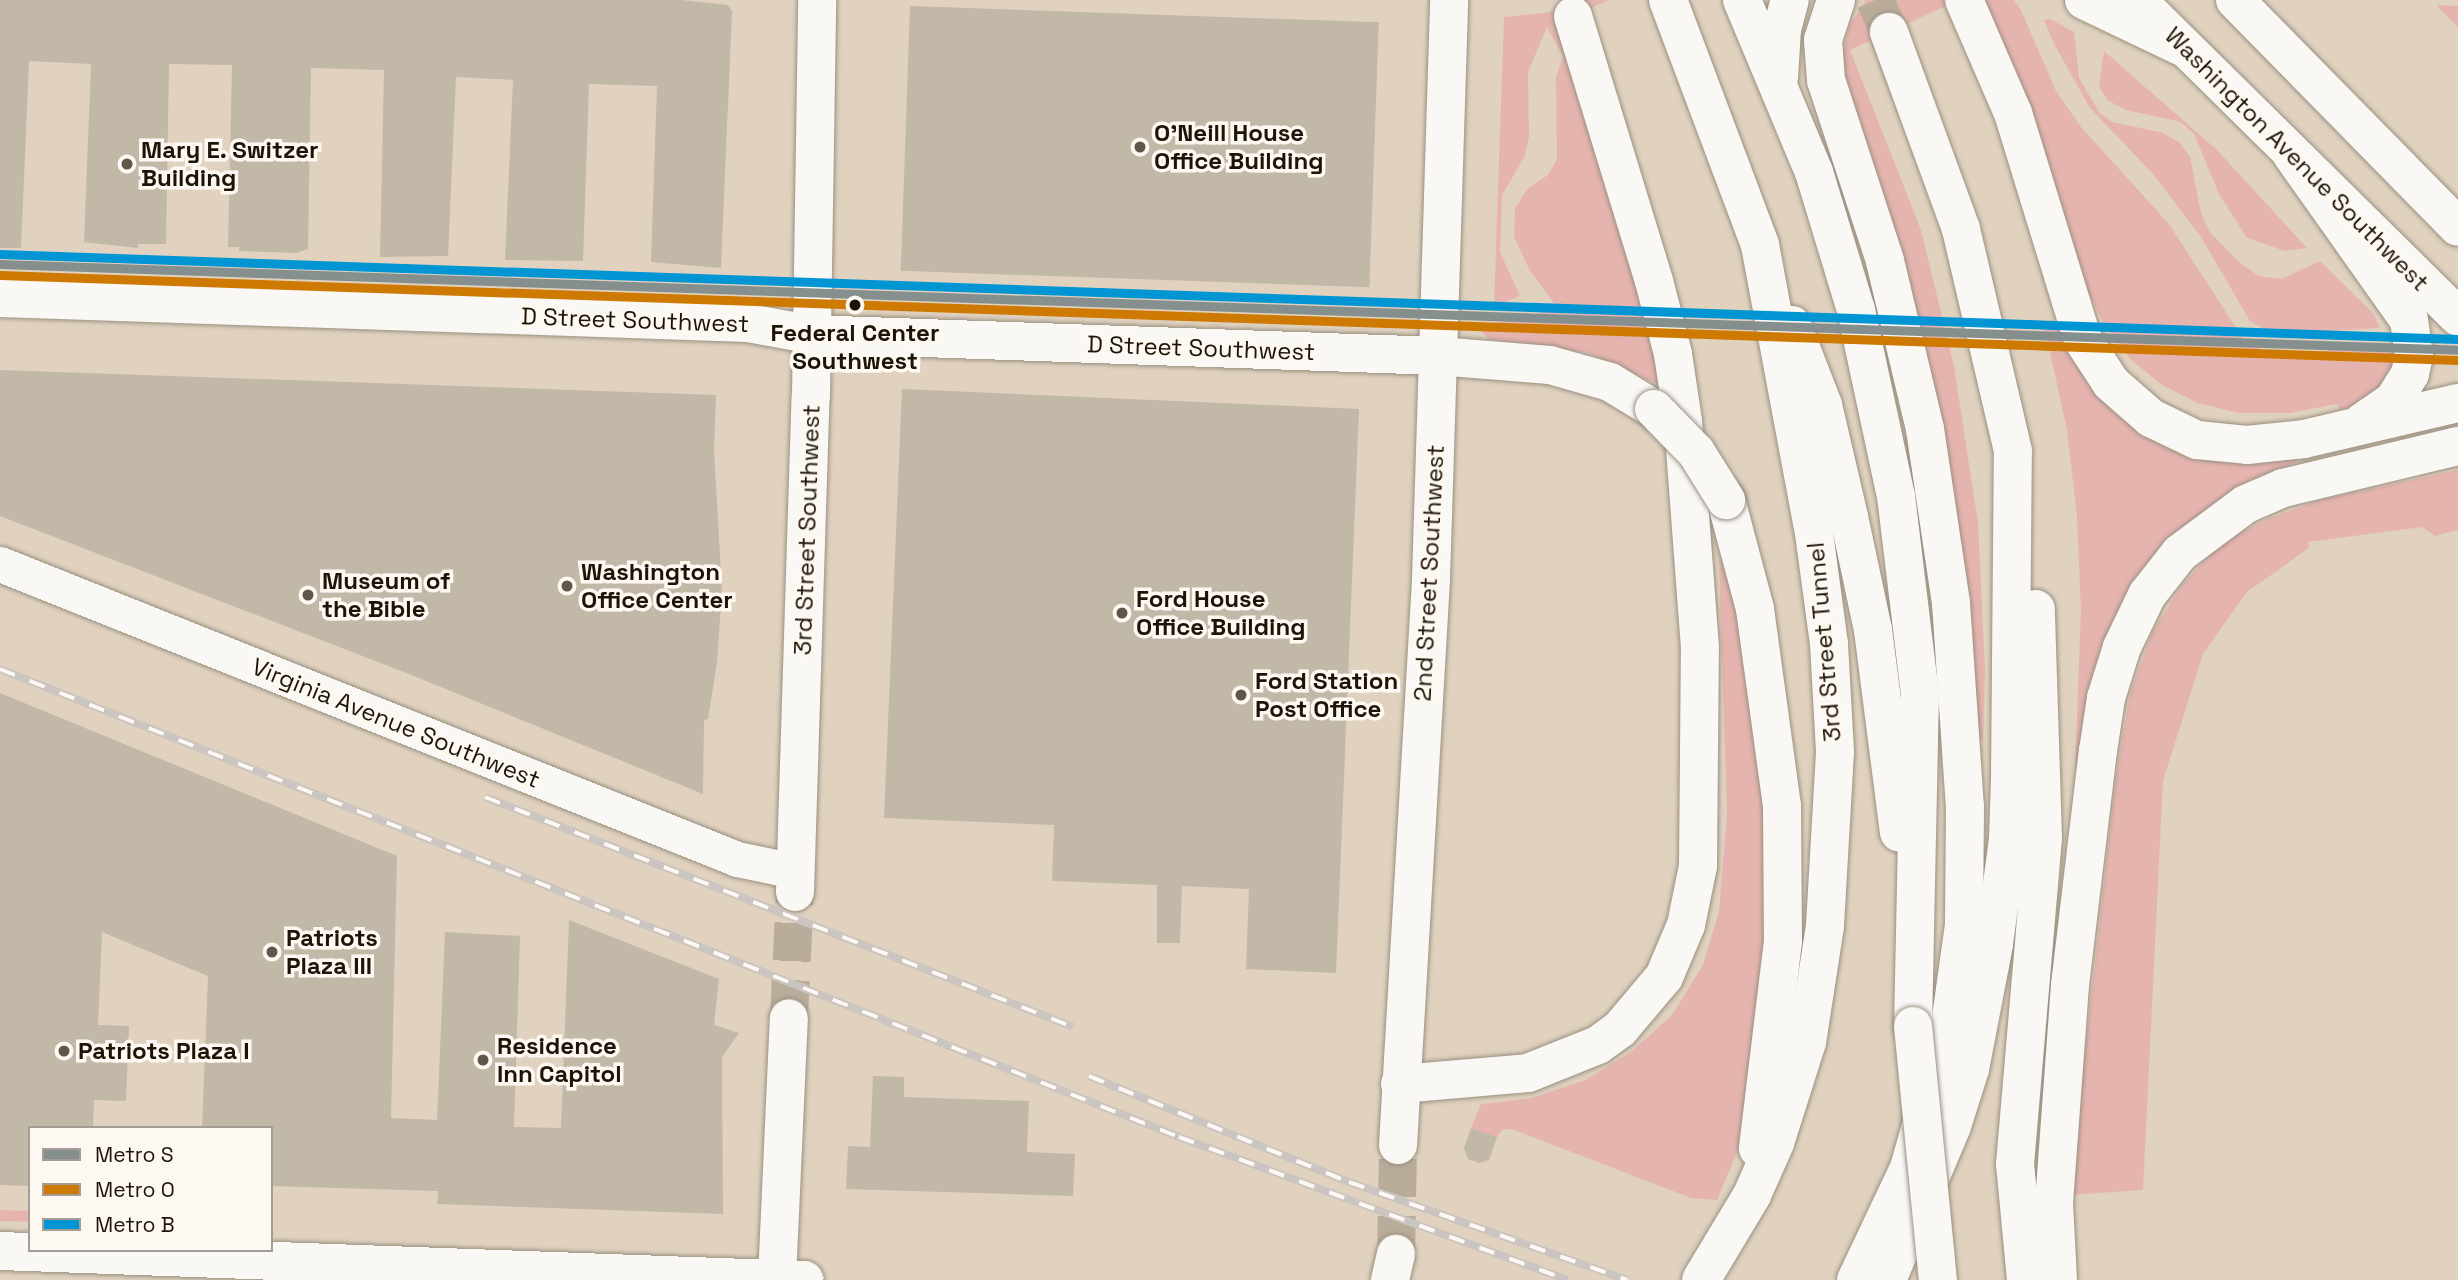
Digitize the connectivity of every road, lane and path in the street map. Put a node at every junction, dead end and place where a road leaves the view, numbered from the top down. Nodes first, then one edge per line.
1 (817, 0) edge
2 (1449, 0) edge
3 (1668, 0) edge
4 (1742, 0) edge
5 (1790, 0) edge
6 (1836, 0) edge
7 (1964, 0) edge
8 (2084, 0) edge
9 (2137, 0) edge
10 (2235, 0) edge
11 (1573, 16) dead end
12 (1889, 32) tunnel mouth
13 (2184, 48) junction
14 (1779, 87) junction
15 (2292, 155) junction
16 (2458, 227) edge
17 (1760, 244) junction
18 (0, 298) edge
19 (2458, 317) edge
20 (809, 334) junction
21 (1438, 356) junction
22 (2458, 403) edge
23 (2357, 426) junction
24 (2458, 446) edge
25 (2012, 452) junction
26 (0, 564) edge
27 (795, 882) joint
28 (789, 1018) tunnel mouth
29 (1913, 1026) junction
30 (1400, 1084) junction
31 (1398, 1145) tunnel mouth
32 (1752, 1195) junction
33 (0, 1251) edge
34 (28, 1252) edge
35 (28, 1252) edge
36 (791, 1279) edge
37 (1701, 1280) edge
38 (1856, 1280) edge
39 (1887, 1280) edge
40 (1938, 1280) edge
41 (2026, 1280) edge
42 (2058, 1280) edge

1 - 20 main road, 3rd Street Southwest
2 - 21 main road, 2nd Street Southwest
3 - 17 main road, 3rd Street Tunnel
4 - 14 main road
5 - 14 main road
6 - 38 main road
7 - 23 main road
8 - 13 main road
9 - 13 main road, Washington Avenue Southwest
10 - 16 main road
11 - 30 main road
12 - 25 main road
13 - 15 main road, Washington Avenue Southwest
14 - 29 main road
15 - 19 main road, Washington Avenue Southwest
15 - 23 main road
17 - 29 main road
17 - 32 main road, 3rd Street Tunnel
18 - 20 main road, D Street Southwest
20 - 21 main road, D Street Southwest
20 - 27 main road, 3rd Street Southwest
21 - 30 main road, 2nd Street Southwest
21 - 32 main road, D Street Southwest, bridge
22 - 23 main road
24 - 42 main road
25 - 39 main road
25 - 41 main road
26 - 27 street, Virginia Avenue Southwest
28 - 36 main road
29 - 40 main road, bridge
30 - 31 main road, 2nd Street Southwest
32 - 37 main road, 3rd Street Tunnel
33 - 35 main road
34 - 36 main road

